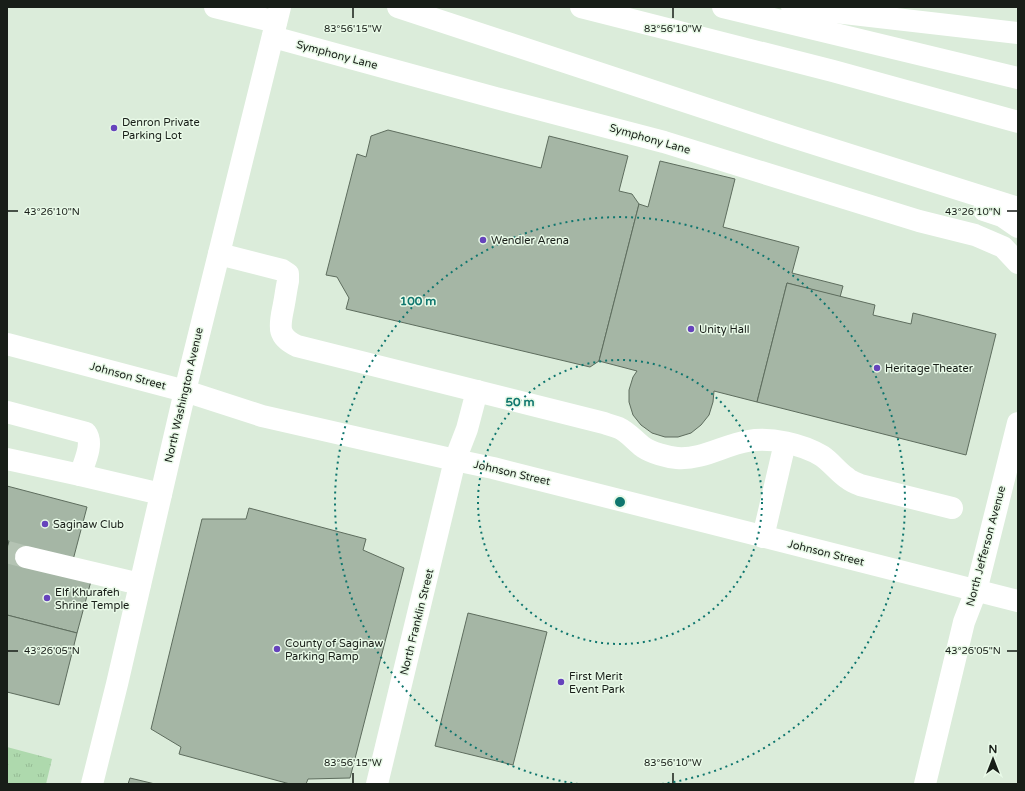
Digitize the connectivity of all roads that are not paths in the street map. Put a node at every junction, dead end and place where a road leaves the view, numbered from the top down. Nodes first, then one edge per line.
1 (215, 7) edge
2 (398, 7) edge
3 (581, 7) edge
4 (722, 7) edge
5 (792, 7) edge
6 (276, 22) edge
7 (1018, 33) edge
8 (1018, 78) edge
9 (1018, 122) edge
10 (793, 137) junction
11 (1018, 208) edge
12 (1018, 227) edge
13 (219, 254) junction
14 (1018, 263) edge
15 (7, 344) edge
16 (477, 391) junction
17 (185, 392) junction
18 (7, 412) edge
19 (1018, 424) edge
20 (785, 443) junction
21 (7, 459) edge
22 (455, 460) junction
23 (80, 475) junction
24 (161, 494) junction
25 (952, 508) dead end
26 (763, 537) junction
27 (26, 557) tunnel mouth
28 (140, 584) junction
29 (976, 591) junction
30 (1018, 602) edge
31 (92, 784) edge
32 (377, 784) edge
33 (925, 784) edge

1 - 6 main road, Symphony Lane
2 - 10 main road
3 - 9 main road
4 - 8 main road
5 - 7 main road
6 - 13 main road, North Washington Avenue
6 - 14 main road, Symphony Lane
10 - 11 main road
10 - 12 main road
13 - 16 main road
13 - 17 main road, North Washington Avenue
15 - 17 main road, Johnson Street
16 - 20 main road
16 - 22 main road, North Franklin Street
17 - 22 main road, Johnson Street
17 - 24 main road, North Washington Avenue
18 - 23 main road
19 - 29 main road, North Jefferson Avenue
20 - 25 main road
20 - 26 main road
21 - 23 main road
22 - 26 main road, Johnson Street
22 - 32 main road, North Franklin Street
23 - 24 main road
24 - 28 main road, North Washington Avenue
26 - 29 main road, Johnson Street
27 - 28 main road
28 - 31 main road, North Washington Avenue
29 - 30 main road, Johnson Street
29 - 33 main road, North Jefferson Avenue

